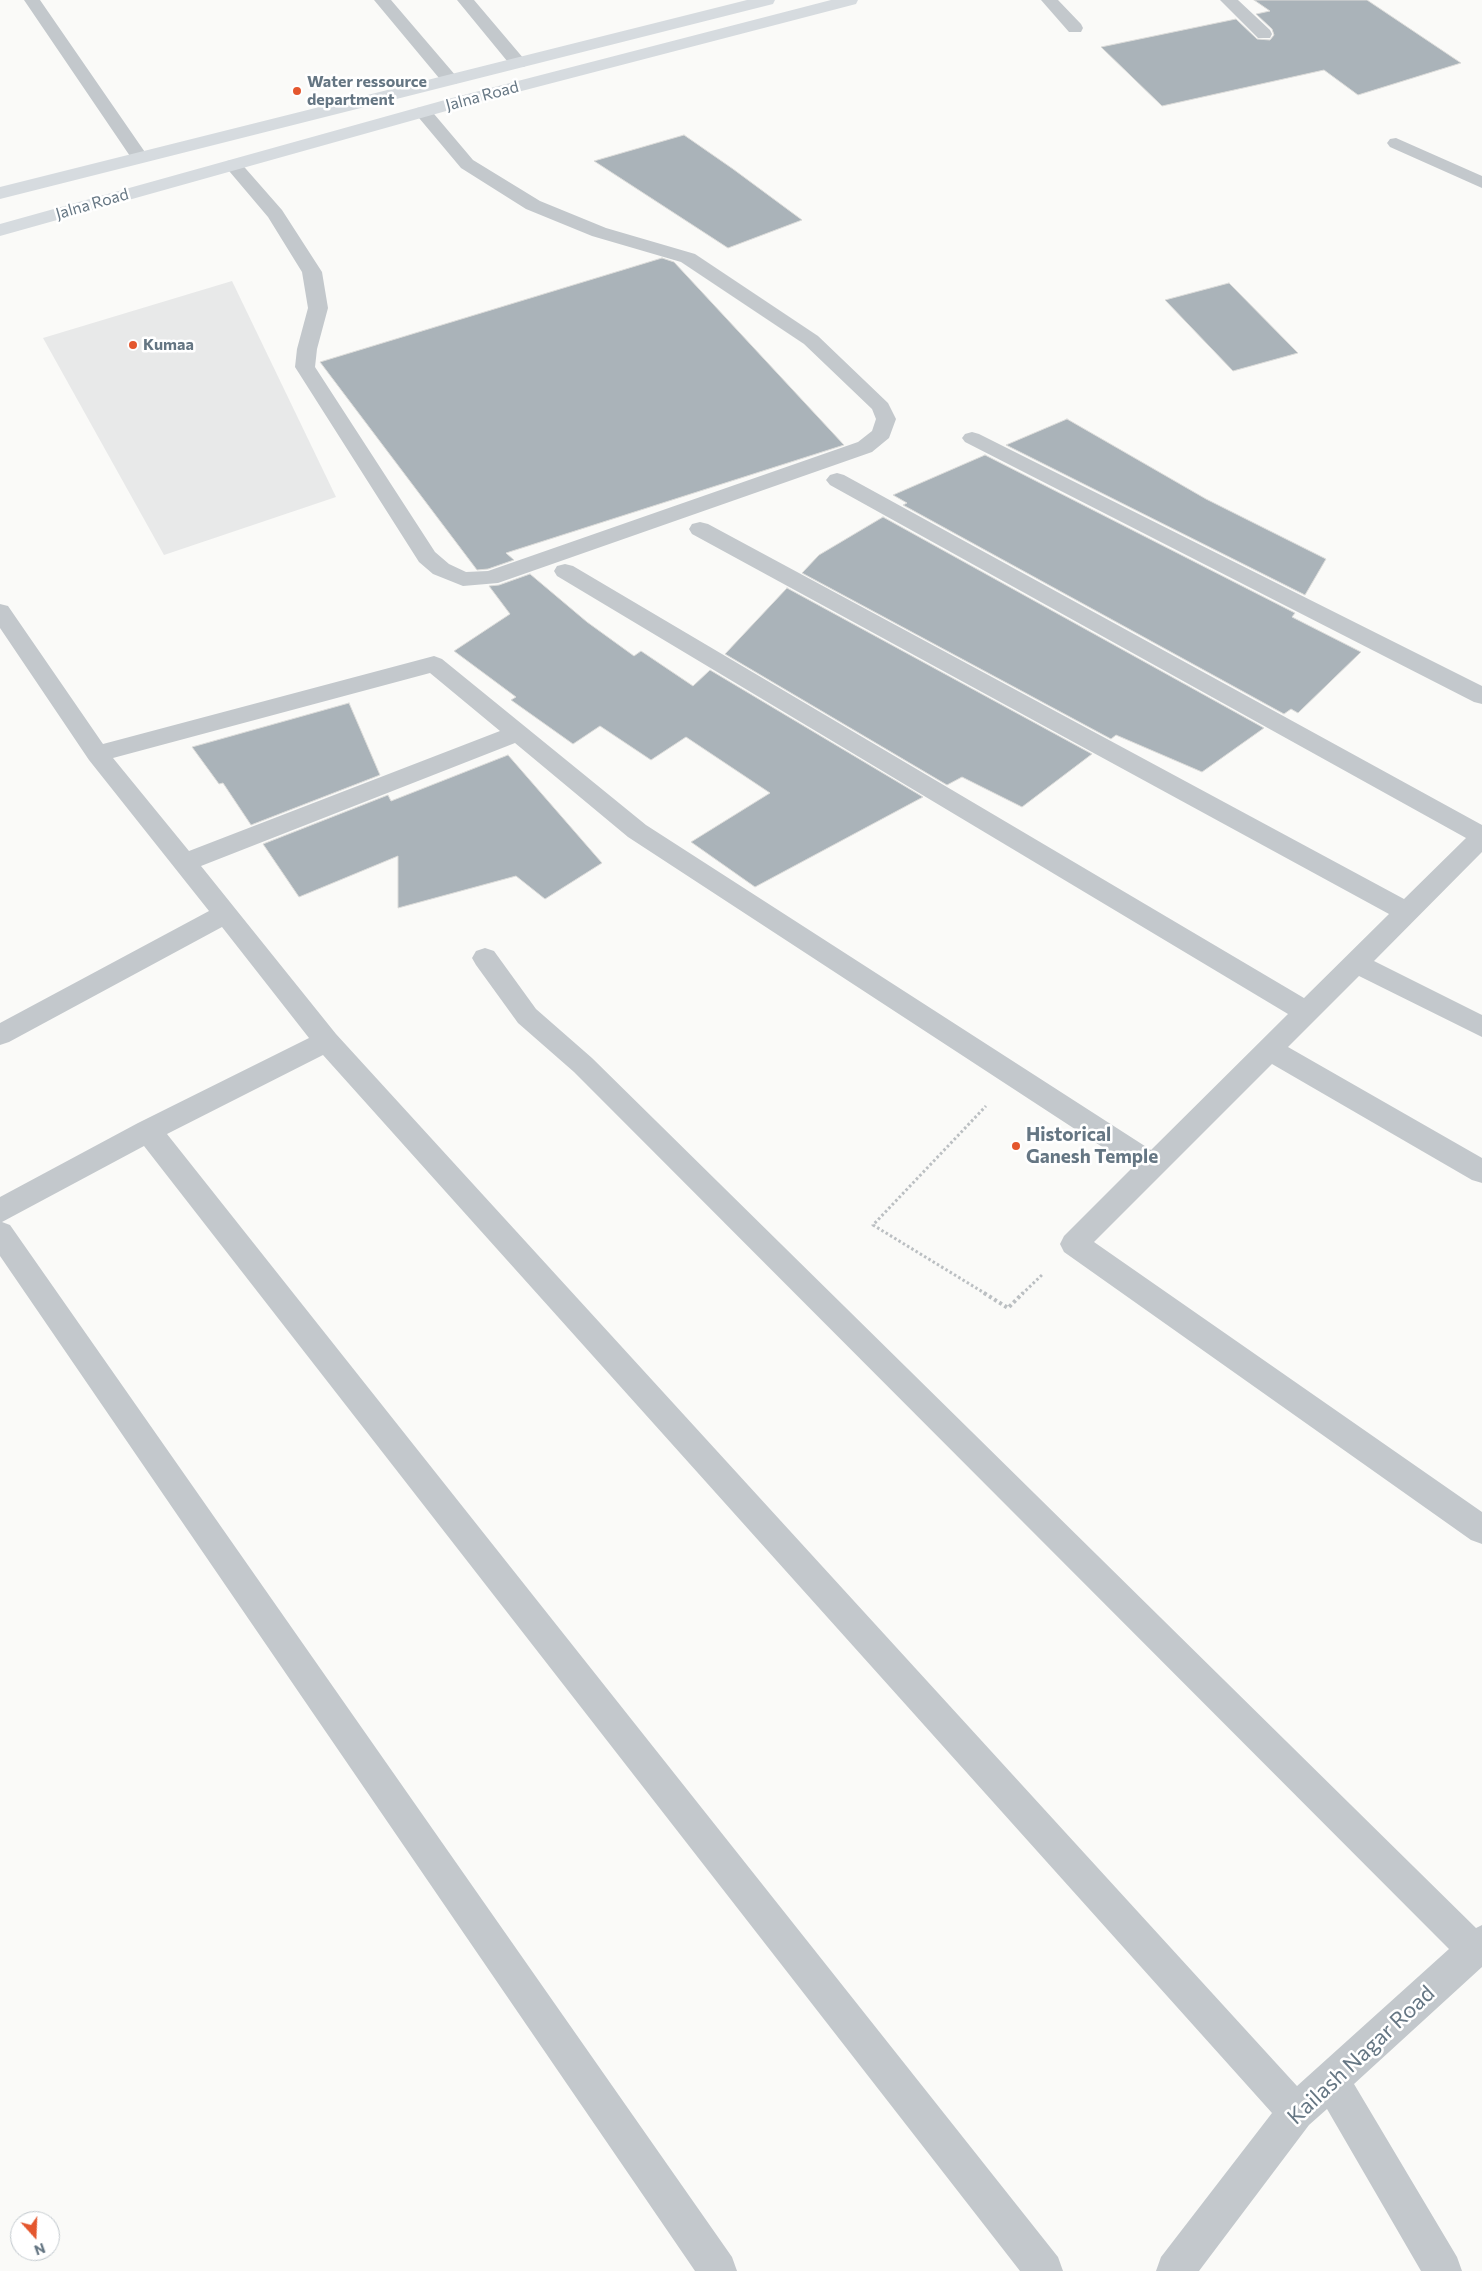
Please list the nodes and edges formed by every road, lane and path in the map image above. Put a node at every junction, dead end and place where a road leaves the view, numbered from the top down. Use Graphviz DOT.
graph roads {
  1 [pos="32,0"];
  2 [pos="382,0"];
  3 [pos="465,0"];
  4 [pos="767,0"];
  5 [pos="850,0"];
  6 [pos="1049,0"];
  7 [pos="1228,0"];
  8 [pos="1075,28"];
  9 [pos="1264,34"];
  10 [pos="518,63"];
  11 [pos="450,80"];
  12 [pos="423,112"];
  13 [pos="1396,143"];
  14 [pos="140,158"];
  15 [pos="233,165"];
  16 [pos="1482,182"];
  17 [pos="0,193"];
  18 [pos="0,230"];
  19 [pos="972,438"];
  20 [pos="837,480"];
  21 [pos="700,529"];
  22 [pos="564,571"];
  23 [pos="0,611"];
  24 [pos="1482,696"];
  25 [pos="517,733"];
  26 [pos="97,754"];
  27 [pos="1482,836"];
  28 [pos="184,864"];
  29 [pos="1407,912"];
  30 [pos="225,914"];
  31 [pos="485,958"];
  32 [pos="1356,963"];
  33 [pos="1306,1012"];
  34 [pos="1482,1027"];
  35 [pos="0,1035"];
  36 [pos="327,1041"];
  37 [pos="1270,1049"];
  38 [pos="1014,1076"];
  39 [pos="148,1131"];
  40 [pos="1152,1165"];
  41 [pos="1482,1172"];
  42 [pos="0,1211"];
  43 [pos="0,1233"];
  44 [pos="1074,1244"];
  45 [pos="1482,1530"];
  46 [pos="1478,1946"];
  47 [pos="1331,2081"];
  48 [pos="1296,2112"];
  49 [pos="718,2271"];
  50 [pos="1044,2271"];
  51 [pos="1175,2271"];
  52 [pos="1443,2271"];
  1 -- 14 [label="street"];
  2 -- 11 [label="street"];
  3 -- 10 [label="street"];
  4 -- 10 [label="highway, Jalna Road"];
  5 -- 12 [label="highway, Jalna Road"];
  6 -- 8 [label="street"];
  7 -- 9 [label="street"];
  10 -- 11 [label="highway, Jalna Road"];
  11 -- 14 [label="highway, Jalna Road"];
  12 -- 15 [label="highway, Jalna Road"];
  12 -- 15 [label="street"];
  13 -- 16 [label="street"];
  14 -- 17 [label="highway, Jalna Road"];
  15 -- 18 [label="highway, Jalna Road"];
  19 -- 24 [label="street"];
  20 -- 27 [label="street"];
  21 -- 29 [label="street"];
  22 -- 33 [label="street"];
  23 -- 26 [label="street"];
  25 -- 26 [label="street"];
  25 -- 28 [label="street"];
  25 -- 38 [label="street"];
  26 -- 28 [label="street"];
  27 -- 29 [label="street"];
  28 -- 30 [label="street"];
  29 -- 32 [label="street"];
  30 -- 35 [label="street"];
  30 -- 36 [label="street"];
  31 -- 46 [label="street"];
  32 -- 33 [label="street"];
  32 -- 34 [label="street"];
  33 -- 37 [label="street"];
  36 -- 39 [label="street"];
  36 -- 48 [label="street"];
  37 -- 40 [label="street"];
  37 -- 41 [label="street"];
  38 -- 40 [label="street"];
  38 -- 44 [label="path"];
  39 -- 42 [label="street"];
  39 -- 50 [label="street"];
  40 -- 44 [label="street"];
  43 -- 49 [label="street"];
  44 -- 45 [label="street"];
  46 -- 47 [label="street, Kailash Nagar Road"];
  47 -- 48 [label="street, Kailash Nagar Road"];
  47 -- 52 [label="street"];
  48 -- 51 [label="street, Kailash Nagar Road"];
}
